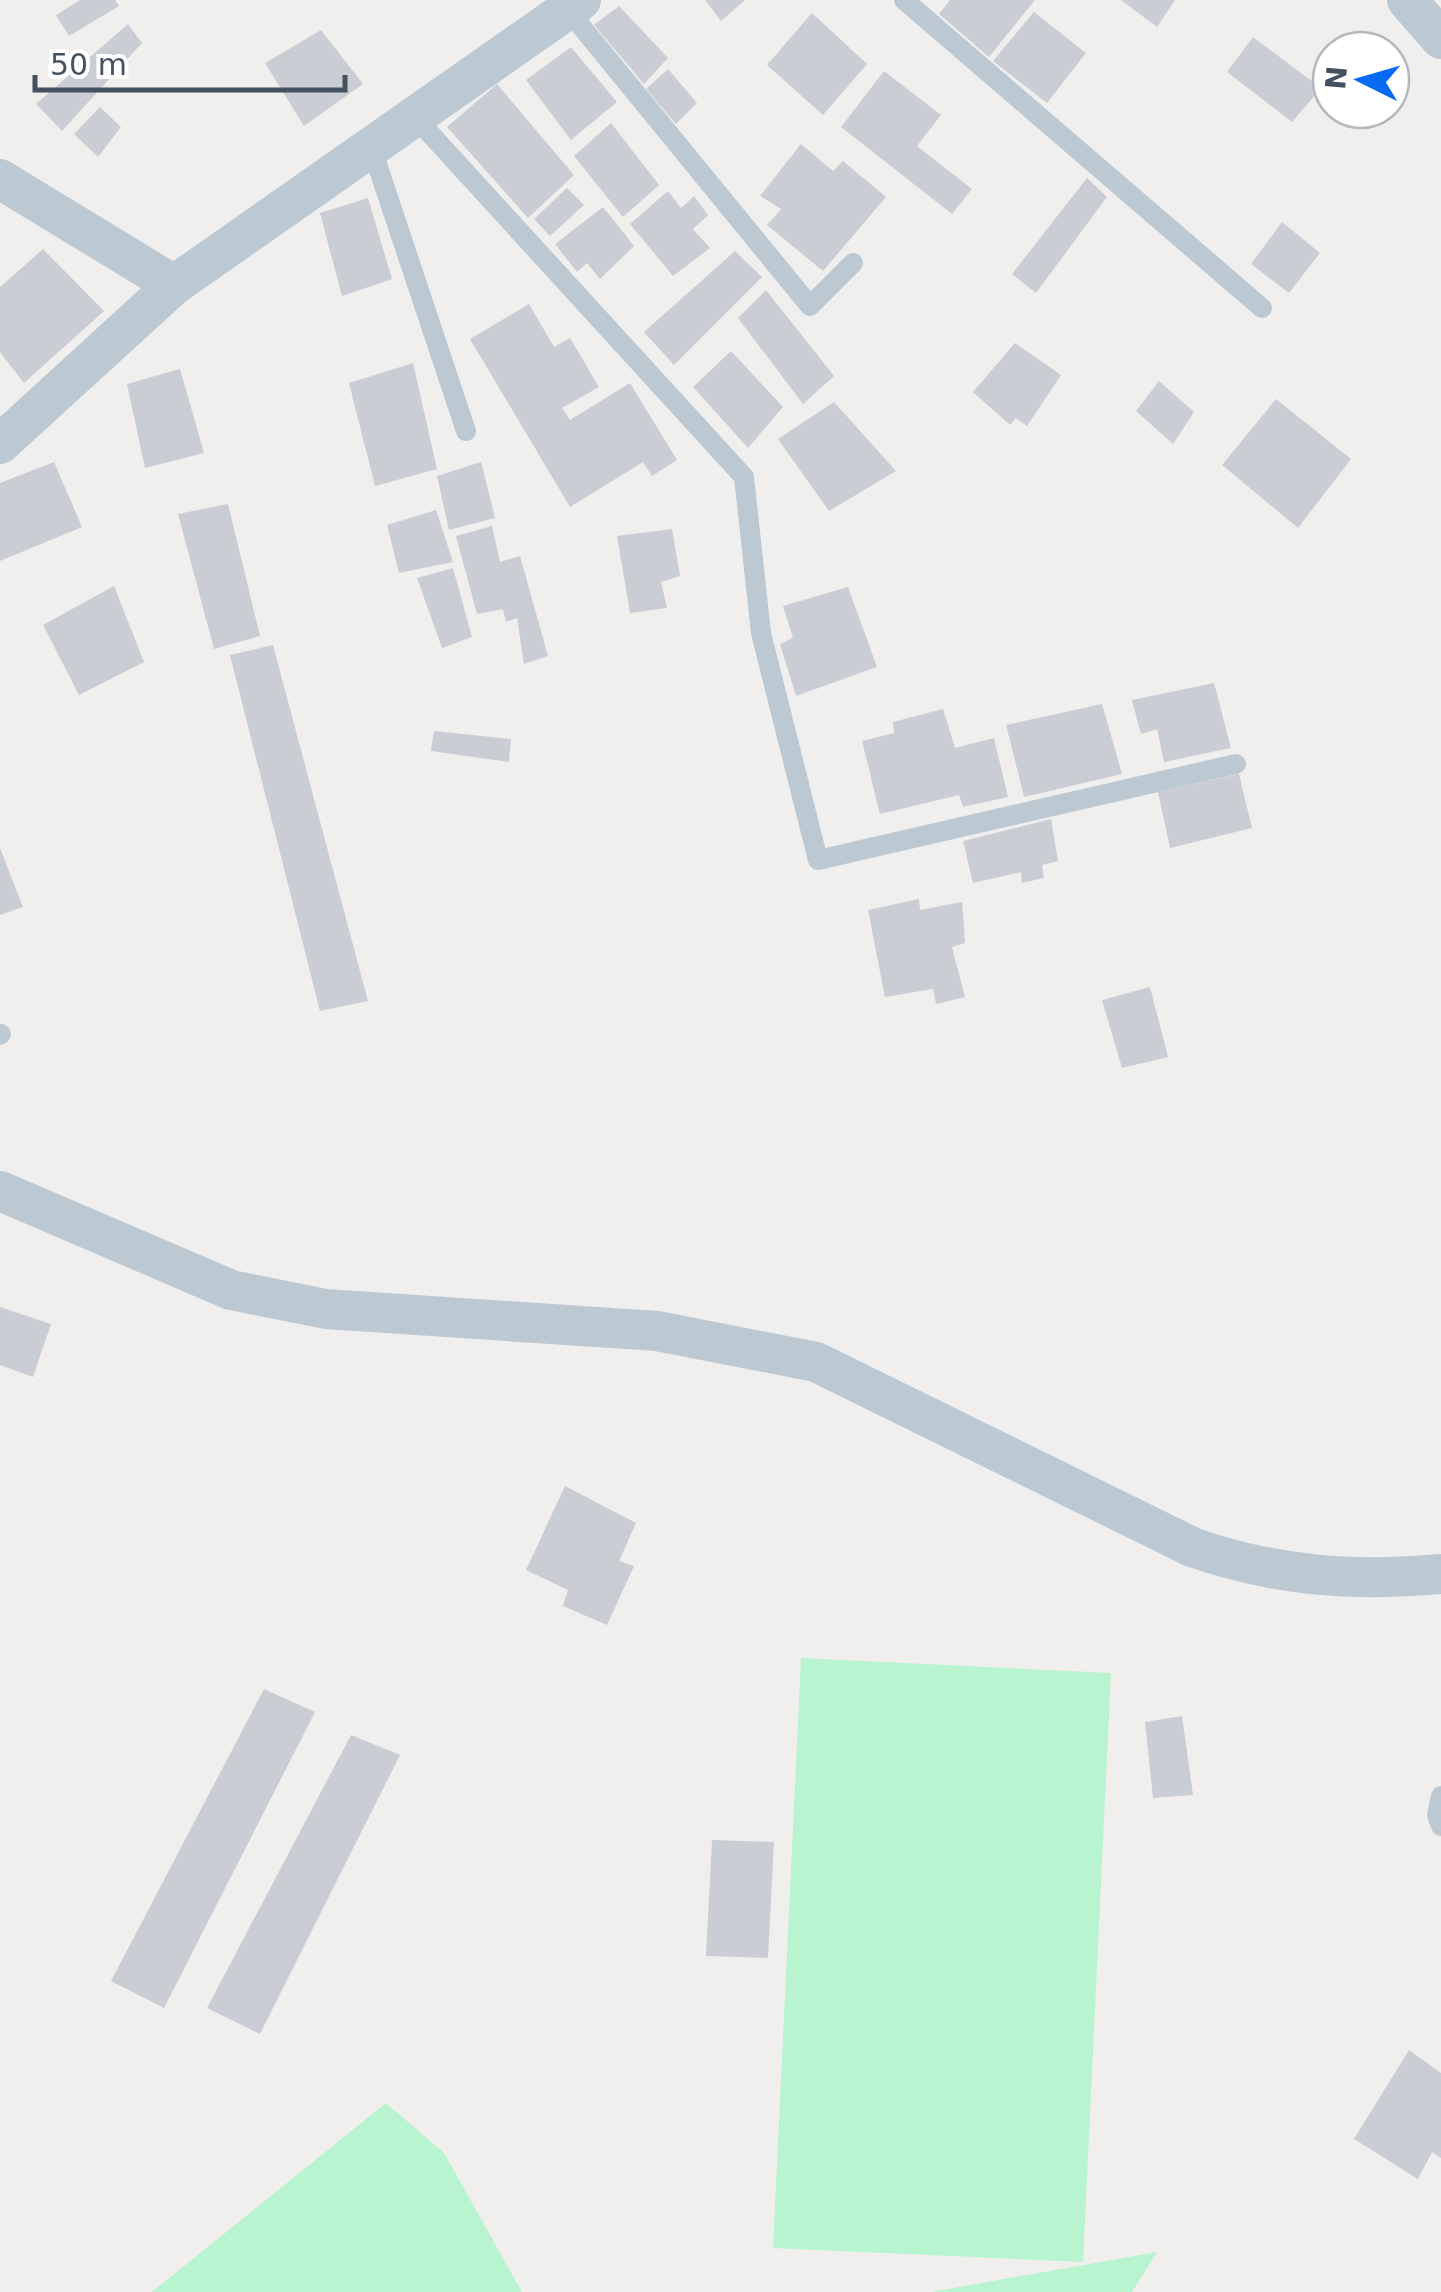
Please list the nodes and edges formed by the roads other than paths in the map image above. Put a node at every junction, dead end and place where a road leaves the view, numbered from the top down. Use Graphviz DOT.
graph roads {
  1 [pos="904,0"];
  2 [pos="1407,0"];
  3 [pos="574,5"];
  4 [pos="1441,39"];
  5 [pos="414,116"];
  6 [pos="372,146"];
  7 [pos="0,180"];
  8 [pos="853,263"];
  9 [pos="174,284"];
  10 [pos="1262,308"];
  11 [pos="466,431"];
  12 [pos="0,444"];
  13 [pos="1236,764"];
  14 [pos="0,1191"];
  15 [pos="1441,1574"];
  16 [pos="1441,1796"];
  17 [pos="1441,1826"];
  1 -- 10 [label="lane"];
  2 -- 4 [label="street"];
  3 -- 5 [label="street"];
  3 -- 8 [label="lane"];
  5 -- 6 [label="street"];
  5 -- 13 [label="lane"];
  6 -- 9 [label="street"];
  6 -- 11 [label="lane"];
  7 -- 9 [label="street"];
  9 -- 12 [label="street"];
  14 -- 15 [label="street"];
  16 -- 17 [label="lane"];
}
